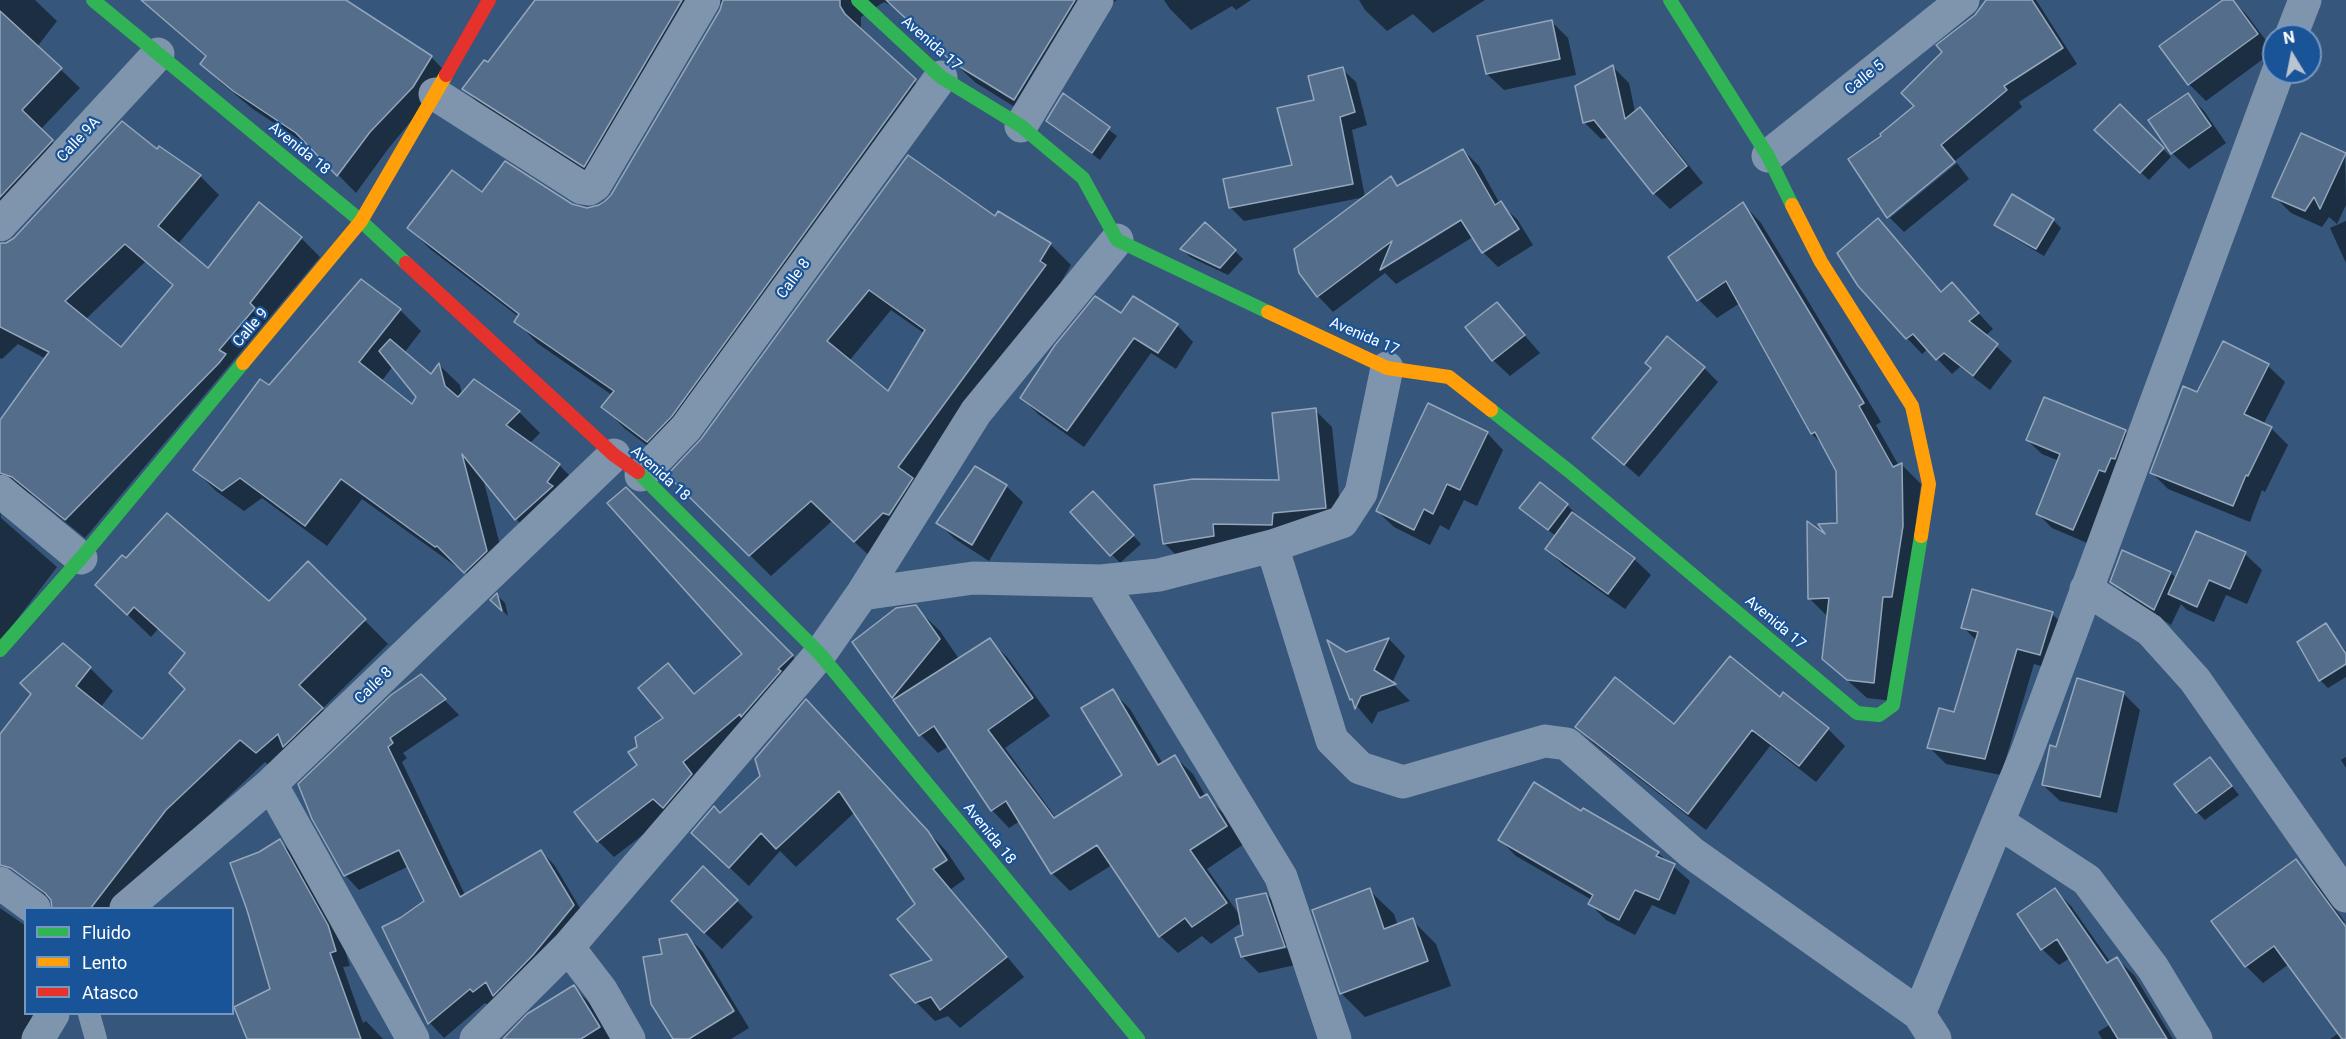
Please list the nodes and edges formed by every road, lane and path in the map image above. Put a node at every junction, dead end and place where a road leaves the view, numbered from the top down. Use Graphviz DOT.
graph roads {
  1 [pos="489,0"];
  2 [pos="704,0"];
  3 [pos="858,0"];
  4 [pos="1097,0"];
  5 [pos="1670,0"];
  6 [pos="1963,0"];
  7 [pos="2304,0"];
  8 [pos="97,1"];
  9 [pos="2295,24"];
  10 [pos="158,54"];
  11 [pos="941,77"];
  12 [pos="2274,84"];
  13 [pos="435,94"];
  14 [pos="1021,126"];
  15 [pos="1768,156"];
  16 [pos="362,221"];
  17 [pos="0,225"];
  18 [pos="1117,240"];
  19 [pos="1387,368"];
  20 [pos="614,455"];
  21 [pos="641,475"];
  22 [pos="0,491"];
  23 [pos="1272,546"];
  24 [pos="81,558"];
  25 [pos="1101,581"];
  26 [pos="2086,589"];
  27 [pos="862,594"];
  28 [pos="0,650"];
  29 [pos="820,654"];
  30 [pos="271,784"];
  31 [pos="1998,822"];
  32 [pos="0,883"];
  33 [pos="2346,896"];
  34 [pos="31,907"];
  35 [pos="128,907"];
  36 [pos="568,947"];
  37 [pos="52,1015"];
  38 [pos="89,1015"];
  39 [pos="1927,1026"];
  40 [pos="38,1039"];
  41 [pos="96,1039"];
  42 [pos="413,1039"];
  43 [pos="476,1039"];
  44 [pos="629,1039"];
  45 [pos="1138,1039"];
  46 [pos="1335,1039"];
  47 [pos="2196,1039"];
  1 -- 13 [label="street, Calle 9"];
  2 -- 13 [label="street"];
  3 -- 11 [label="street, Avenida 17"];
  4 -- 14 [label="street"];
  5 -- 15 [label="street"];
  6 -- 15 [label="street, Calle 5"];
  7 -- 9 [label="street"];
  8 -- 10 [label="street, Avenida 18"];
  10 -- 16 [label="street, Avenida 18"];
  10 -- 17 [label="street, Calle 9A"];
  11 -- 14 [label="street, Avenida 17"];
  11 -- 21 [label="street, Calle 8"];
  12 -- 26 [label="street"];
  13 -- 16 [label="street, Calle 9"];
  14 -- 18 [label="street, Avenida 17"];
  15 -- 19 [label="street, Avenida 17"];
  16 -- 20 [label="street, Avenida 18"];
  16 -- 24 [label="street, Calle 9"];
  18 -- 19 [label="street, Avenida 17"];
  18 -- 27 [label="street"];
  19 -- 23 [label="street"];
  20 -- 21 [label="street, Avenida 18"];
  20 -- 30 [label="street, Calle 8"];
  21 -- 29 [label="street, Avenida 18"];
  22 -- 24 [label="street"];
  23 -- 25 [label="street"];
  23 -- 39 [label="street"];
  24 -- 28 [label="street, Calle 9"];
  25 -- 27 [label="street"];
  25 -- 46 [label="street"];
  26 -- 31 [label="street"];
  26 -- 33 [label="street"];
  27 -- 29 [label="street"];
  29 -- 36 [label="street"];
  29 -- 45 [label="street, Avenida 18"];
  30 -- 35 [label="street, Calle 8"];
  30 -- 42 [label="street"];
  31 -- 39 [label="street"];
  31 -- 47 [label="street"];
  32 -- 34 [label="street"];
  36 -- 43 [label="street"];
  36 -- 44 [label="street"];
  37 -- 40 [label="street"];
  38 -- 41 [label="lane"];
}
